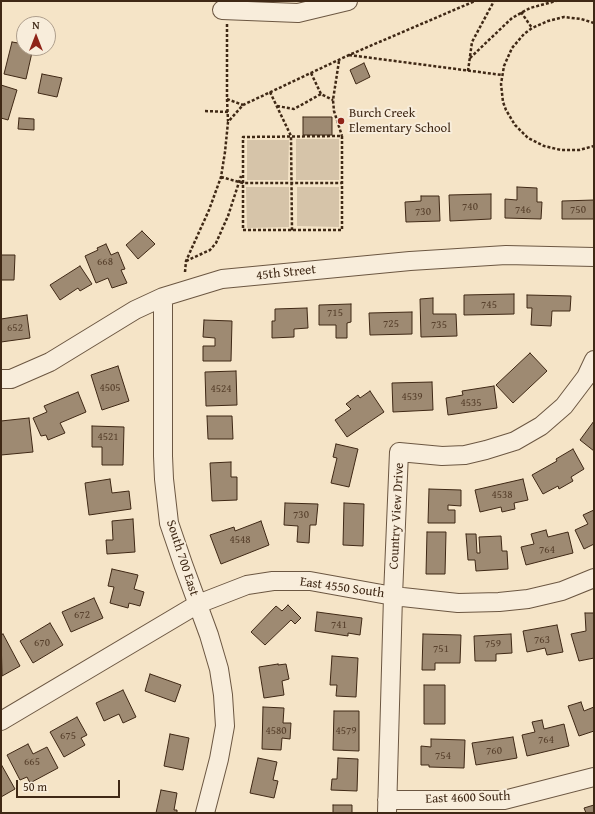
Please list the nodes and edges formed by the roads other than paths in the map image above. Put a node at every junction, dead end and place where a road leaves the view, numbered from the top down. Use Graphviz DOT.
graph roads {
  1 [pos="348,1"];
  2 [pos="224,16"];
  3 [pos="594,257"];
  4 [pos="163,297"];
  5 [pos="594,360"];
  6 [pos="1,379"];
  7 [pos="594,578"];
  8 [pos="393,596"];
  9 [pos="198,604"];
  10 [pos="1,721"];
  11 [pos="594,778"];
  12 [pos="387,807"];
  13 [pos="205,813"];
  1 -- 2 [label="street"];
  3 -- 4 [label="street, 45th Street"];
  4 -- 6 [label="street, 45th Street"];
  4 -- 9 [label="street, South 700 East"];
  5 -- 8 [label="street, Country View Drive"];
  7 -- 8 [label="street, East 4550 South"];
  8 -- 9 [label="street, East 4550 South"];
  8 -- 12 [label="street, Country View Drive"];
  9 -- 10 [label="street, East 4550 South"];
  9 -- 13 [label="street, South 700 East"];
  11 -- 12 [label="street, East 4600 South"];
}
